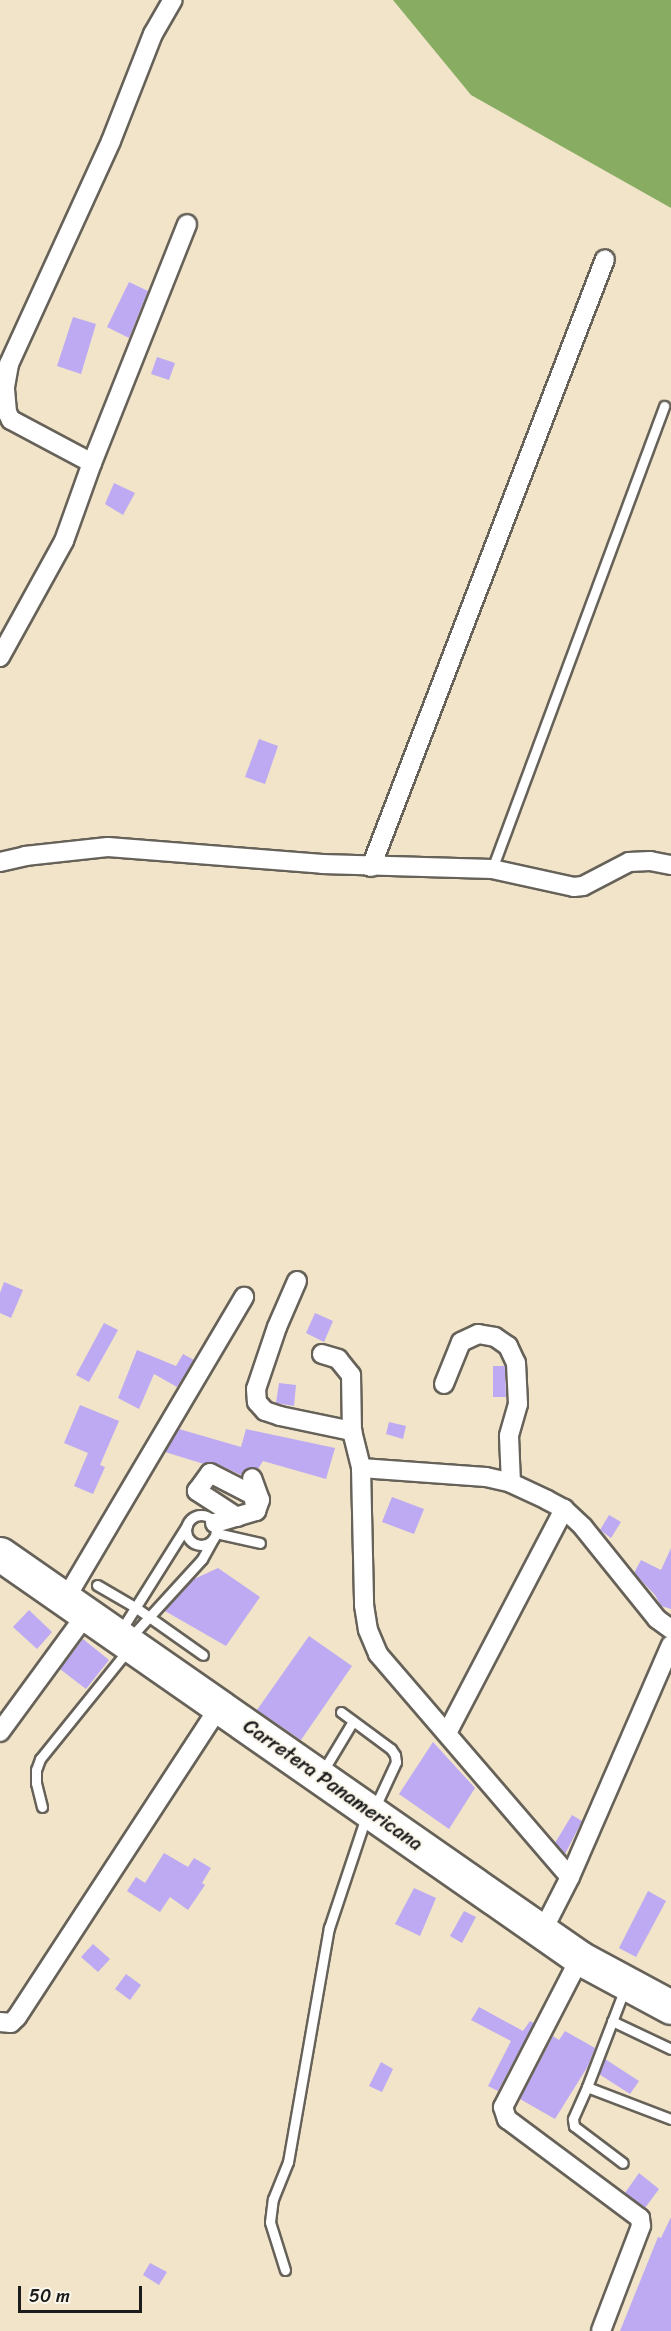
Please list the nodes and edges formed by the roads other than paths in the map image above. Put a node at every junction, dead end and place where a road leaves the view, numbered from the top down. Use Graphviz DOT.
graph roads {
  1 [pos="172,0"];
  2 [pos="187,224"];
  3 [pos="604,258"];
  4 [pos="664,406"];
  5 [pos="92,463"];
  6 [pos="0,657"];
  7 [pos="0,862"];
  8 [pos="671,865"];
  9 [pos="370,867"];
  10 [pos="492,869"];
  11 [pos="297,1281"];
  12 [pos="244,1297"];
  13 [pos="322,1354"];
  14 [pos="444,1384"];
  15 [pos="352,1431"];
  16 [pos="361,1468"];
  17 [pos="252,1478"];
  18 [pos="511,1484"];
  19 [pos="564,1509"];
  20 [pos="256,1511"];
  21 [pos="237,1517"];
  22 [pos="187,1525"];
  23 [pos="215,1531"];
  24 [pos="260,1543"];
  25 [pos="0,1554"];
  26 [pos="83,1599"];
  27 [pos="133,1629"];
  28 [pos="671,1629"];
  29 [pos="671,1645"];
  30 [pos="203,1654"];
  31 [pos="219,1707"];
  32 [pos="341,1712"];
  33 [pos="353,1721"];
  34 [pos="0,1732"];
  35 [pos="447,1733"];
  36 [pos="320,1775"];
  37 [pos="42,1807"];
  38 [pos="371,1810"];
  39 [pos="570,1877"];
  40 [pos="542,1932"];
  41 [pos="580,1958"];
  42 [pos="627,1983"];
  43 [pos="671,2007"];
  44 [pos="612,2021"];
  45 [pos="0,2022"];
  46 [pos="671,2049"];
  47 [pos="588,2087"];
  48 [pos="671,2119"];
  49 [pos="622,2163"];
  50 [pos="285,2270"];
  51 [pos="601,2331"];
  1 -- 5 [label="street"];
  2 -- 5 [label="street"];
  3 -- 9 [label="street"];
  4 -- 10 [label="lane"];
  5 -- 6 [label="street"];
  7 -- 9 [label="street"];
  8 -- 10 [label="street"];
  9 -- 10 [label="street"];
  11 -- 15 [label="street"];
  12 -- 26 [label="street"];
  13 -- 15 [label="street"];
  14 -- 18 [label="street"];
  15 -- 16 [label="street"];
  16 -- 18 [label="street"];
  16 -- 35 [label="street"];
  17 -- 20 [label="street"];
  18 -- 19 [label="street"];
  19 -- 28 [label="street"];
  19 -- 35 [label="street"];
  20 -- 21 [label="street"];
  20 -- 21 [label="street"];
  21 -- 23 [label="street"];
  22 -- 23 [label="lane"];
  22 -- 23 [label="lane"];
  22 -- 27 [label="lane"];
  23 -- 24 [label="lane"];
  23 -- 27 [label="lane"];
  25 -- 26 [label="highway, Carretera Panamericana"];
  26 -- 27 [label="highway, Carretera Panamericana"];
  26 -- 34 [label="street"];
  27 -- 30 [label="lane"];
  27 -- 31 [label="highway, Carretera Panamericana"];
  27 -- 37 [label="lane"];
  29 -- 39 [label="street"];
  31 -- 36 [label="highway, Carretera Panamericana"];
  31 -- 45 [label="street"];
  32 -- 33 [label="lane"];
  33 -- 36 [label="lane"];
  33 -- 38 [label="lane"];
  35 -- 39 [label="street"];
  36 -- 38 [label="highway, Carretera Panamericana"];
  38 -- 40 [label="highway, Carretera Panamericana"];
  38 -- 50 [label="lane"];
  39 -- 40 [label="street"];
  40 -- 41 [label="highway, Carretera Panamericana"];
  41 -- 42 [label="highway, Carretera Panamericana"];
  41 -- 51 [label="street"];
  42 -- 43 [label="highway, Carretera Panamericana"];
  42 -- 44 [label="lane"];
  44 -- 46 [label="lane"];
  44 -- 47 [label="lane"];
  47 -- 48 [label="lane"];
  47 -- 49 [label="lane"];
}
